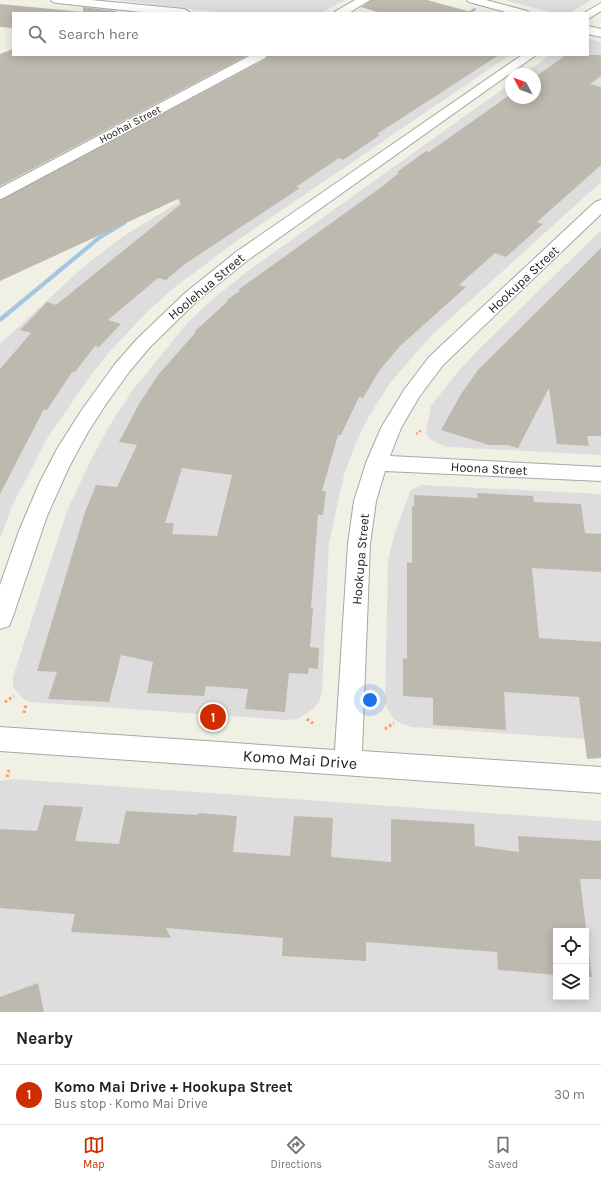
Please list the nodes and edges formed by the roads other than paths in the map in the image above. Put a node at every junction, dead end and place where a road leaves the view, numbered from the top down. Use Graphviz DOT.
graph roads {
  1 [pos="57,0"];
  2 [pos="364,0"];
  3 [pos="481,2"];
  4 [pos="601,6"];
  5 [pos="174,12"];
  6 [pos="342,12"];
  7 [pos="519,12"];
  8 [pos="589,14"];
  9 [pos="589,30"];
  10 [pos="601,33"];
  11 [pos="259,56"];
  12 [pos="529,56"];
  13 [pos="0,194"];
  14 [pos="601,205"];
  15 [pos="377,463"];
  16 [pos="601,474"];
  17 [pos="0,619"];
  18 [pos="0,739"];
  19 [pos="348,763"];
  20 [pos="601,780"];
  1 -- 5 [label="street"];
  2 -- 6 [label="street"];
  3 -- 7 [label="street"];
  4 -- 8 [label="street"];
  9 -- 10 [label="street"];
  11 -- 13 [label="street, Hoohai Street"];
  12 -- 17 [label="street, Hoolehua Street"];
  14 -- 15 [label="street, Hookupa Street"];
  15 -- 16 [label="street, Hoona Street"];
  15 -- 19 [label="street, Hookupa Street"];
  18 -- 19 [label="street, Komo Mai Drive"];
  19 -- 20 [label="street, Komo Mai Drive"];
}
